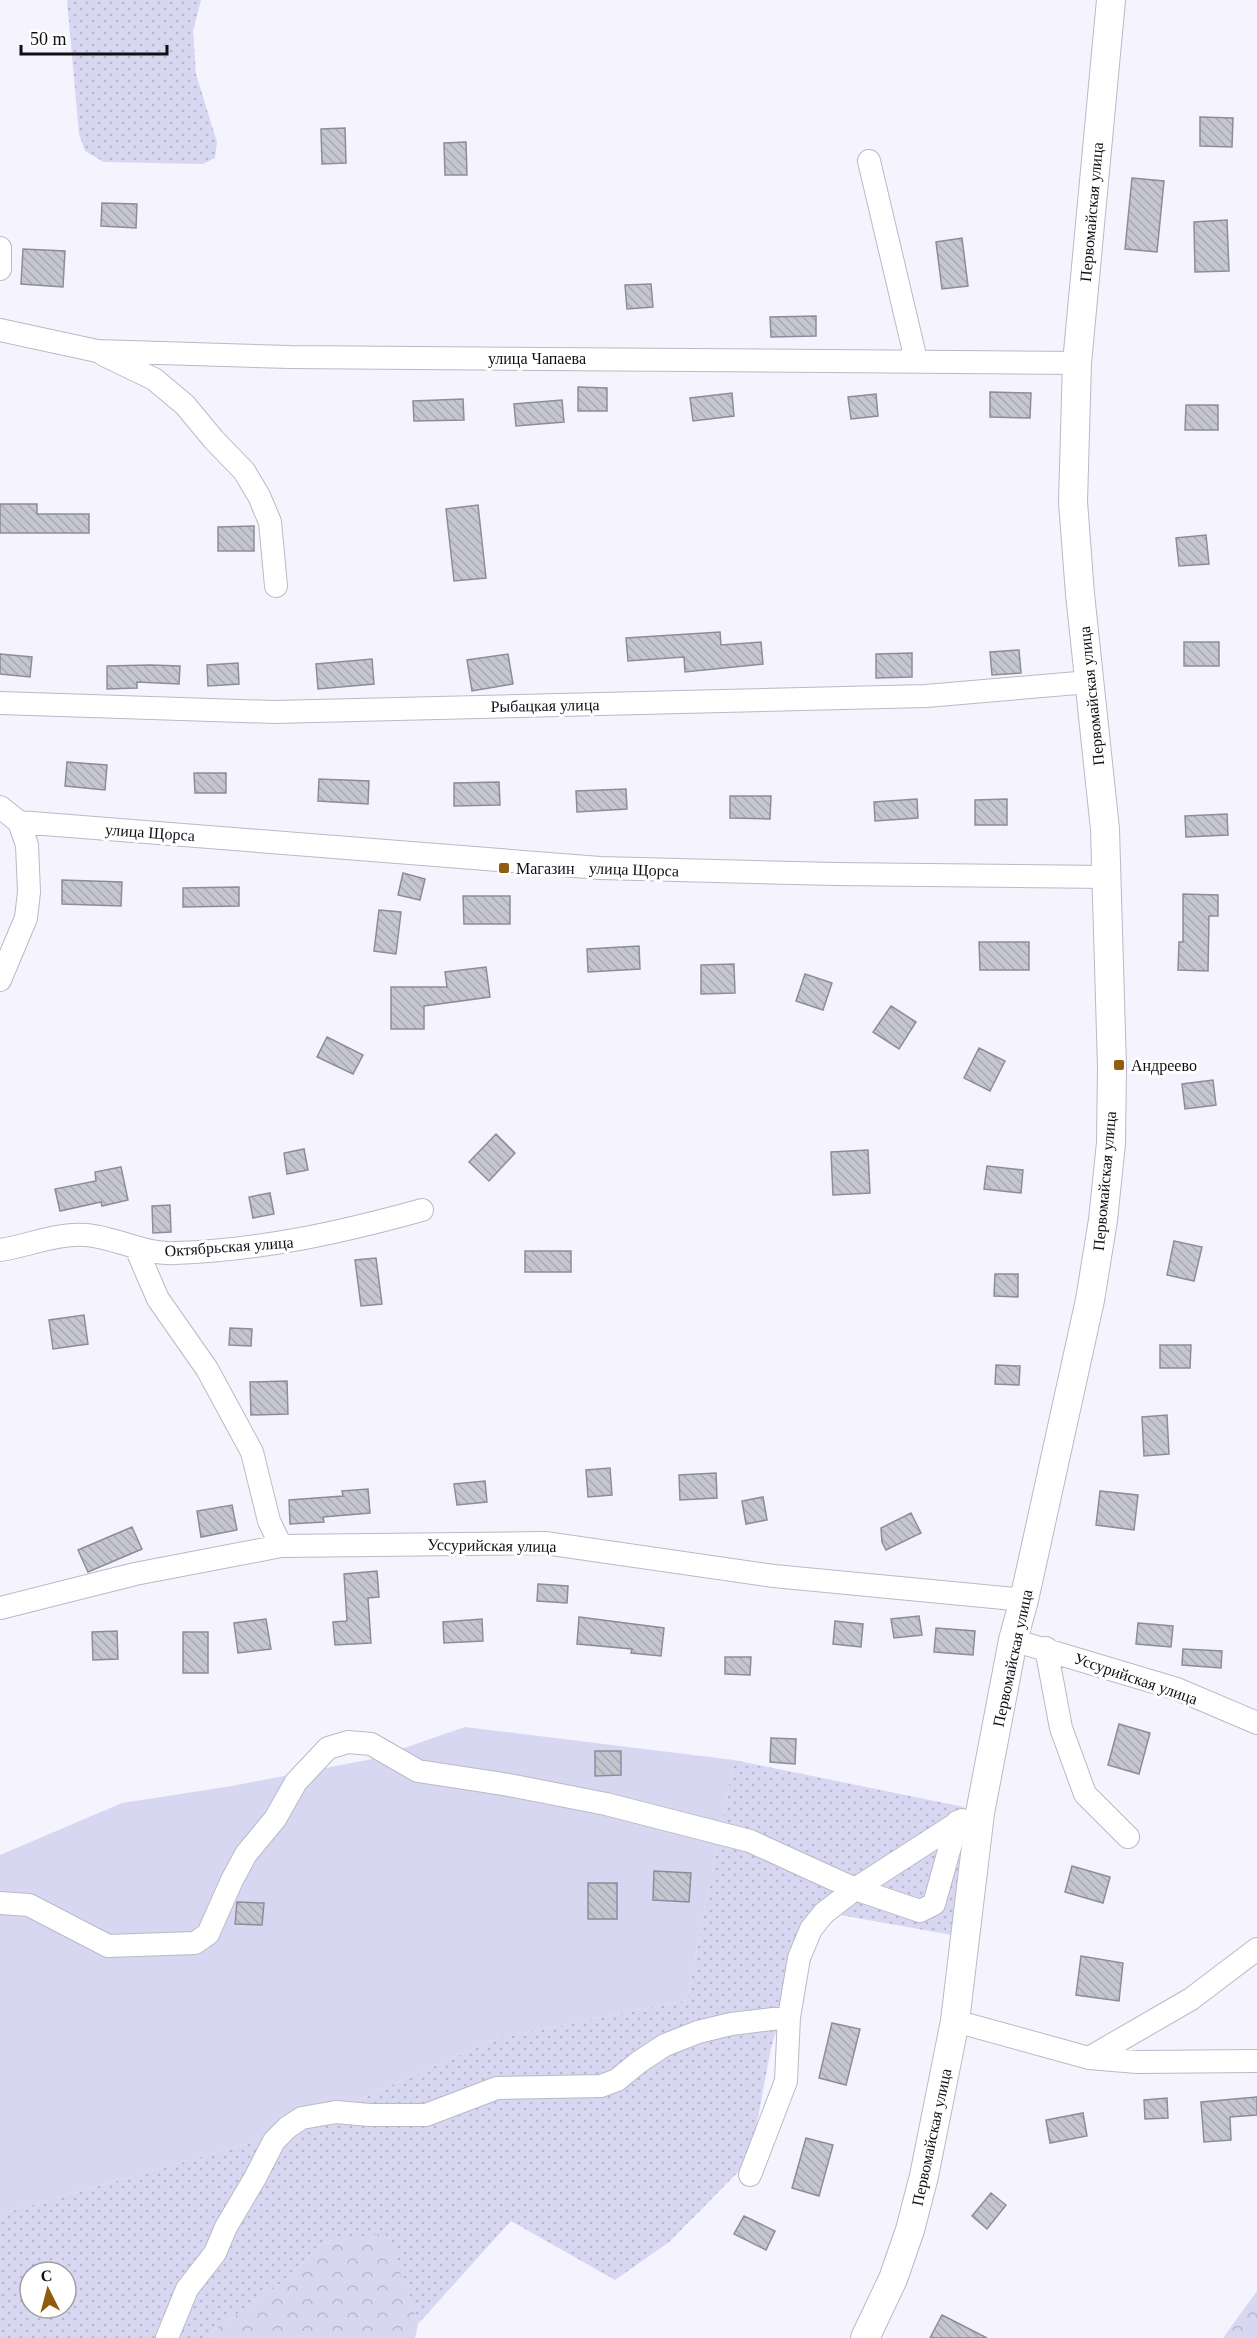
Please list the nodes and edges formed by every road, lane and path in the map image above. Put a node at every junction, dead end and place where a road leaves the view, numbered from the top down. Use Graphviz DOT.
graph roads {
  1 [pos="1111,0"];
  2 [pos="869,161"];
  3 [pos="0,248"];
  4 [pos="0,269"];
  5 [pos="0,330"];
  6 [pos="97,351"];
  7 [pos="916,360"];
  8 [pos="1077,363"];
  9 [pos="276,586"];
  10 [pos="1089,682"];
  11 [pos="0,703"];
  12 [pos="0,807"];
  13 [pos="19,822"];
  14 [pos="1108,877"];
  15 [pos="0,980"];
  16 [pos="422,1210"];
  17 [pos="136,1248"];
  18 [pos="0,1250"];
  19 [pos="281,1546"];
  20 [pos="1024,1600"];
  21 [pos="0,1608"];
  22 [pos="1013,1640"];
  23 [pos="1046,1648"];
  24 [pos="1257,1723"];
  25 [pos="969,1817"];
  26 [pos="1128,1837"];
  27 [pos="855,1889"];
  28 [pos="0,1903"];
  29 [pos="1257,1949"];
  30 [pos="789,2017"];
  31 [pos="955,2021"];
  32 [pos="1089,2058"];
  33 [pos="1257,2061"];
  34 [pos="750,2175"];
  35 [pos="167,2338"];
  36 [pos="865,2338"];
  1 -- 8 [label="main road, Первомайская улица"];
  2 -- 7 [label="street"];
  3 -- 4 [label="street"];
  5 -- 6 [label="street, улица Чапаева"];
  6 -- 7 [label="street, улица Чапаева"];
  6 -- 9 [label="street"];
  7 -- 8 [label="street, улица Чапаева"];
  8 -- 10 [label="main road, Первомайская улица"];
  10 -- 11 [label="street, Рыбацкая улица"];
  10 -- 14 [label="main road, Первомайская улица"];
  12 -- 13 [label="street"];
  13 -- 14 [label="street, улица Щорса"];
  13 -- 15 [label="street"];
  14 -- 20 [label="main road, Первомайская улица"];
  16 -- 17 [label="street, Октябрьская улица"];
  17 -- 18 [label="street, Октябрьская улица"];
  17 -- 19 [label="street"];
  19 -- 20 [label="street, Уссурийская улица"];
  19 -- 21 [label="street, Уссурийская улица"];
  20 -- 22 [label="main road, Первомайская улица"];
  22 -- 23 [label="street, Уссурийская улица"];
  22 -- 25 [label="main road, Первомайская улица"];
  23 -- 24 [label="street, Уссурийская улица"];
  23 -- 26 [label="street"];
  25 -- 27 [label="street"];
  25 -- 27 [label="street"];
  25 -- 31 [label="main road, Первомайская улица"];
  27 -- 28 [label="street"];
  27 -- 30 [label="street"];
  29 -- 32 [label="street"];
  30 -- 34 [label="street"];
  30 -- 35 [label="street"];
  31 -- 32 [label="street"];
  31 -- 36 [label="main road, Первомайская улица"];
  32 -- 33 [label="street"];
}
